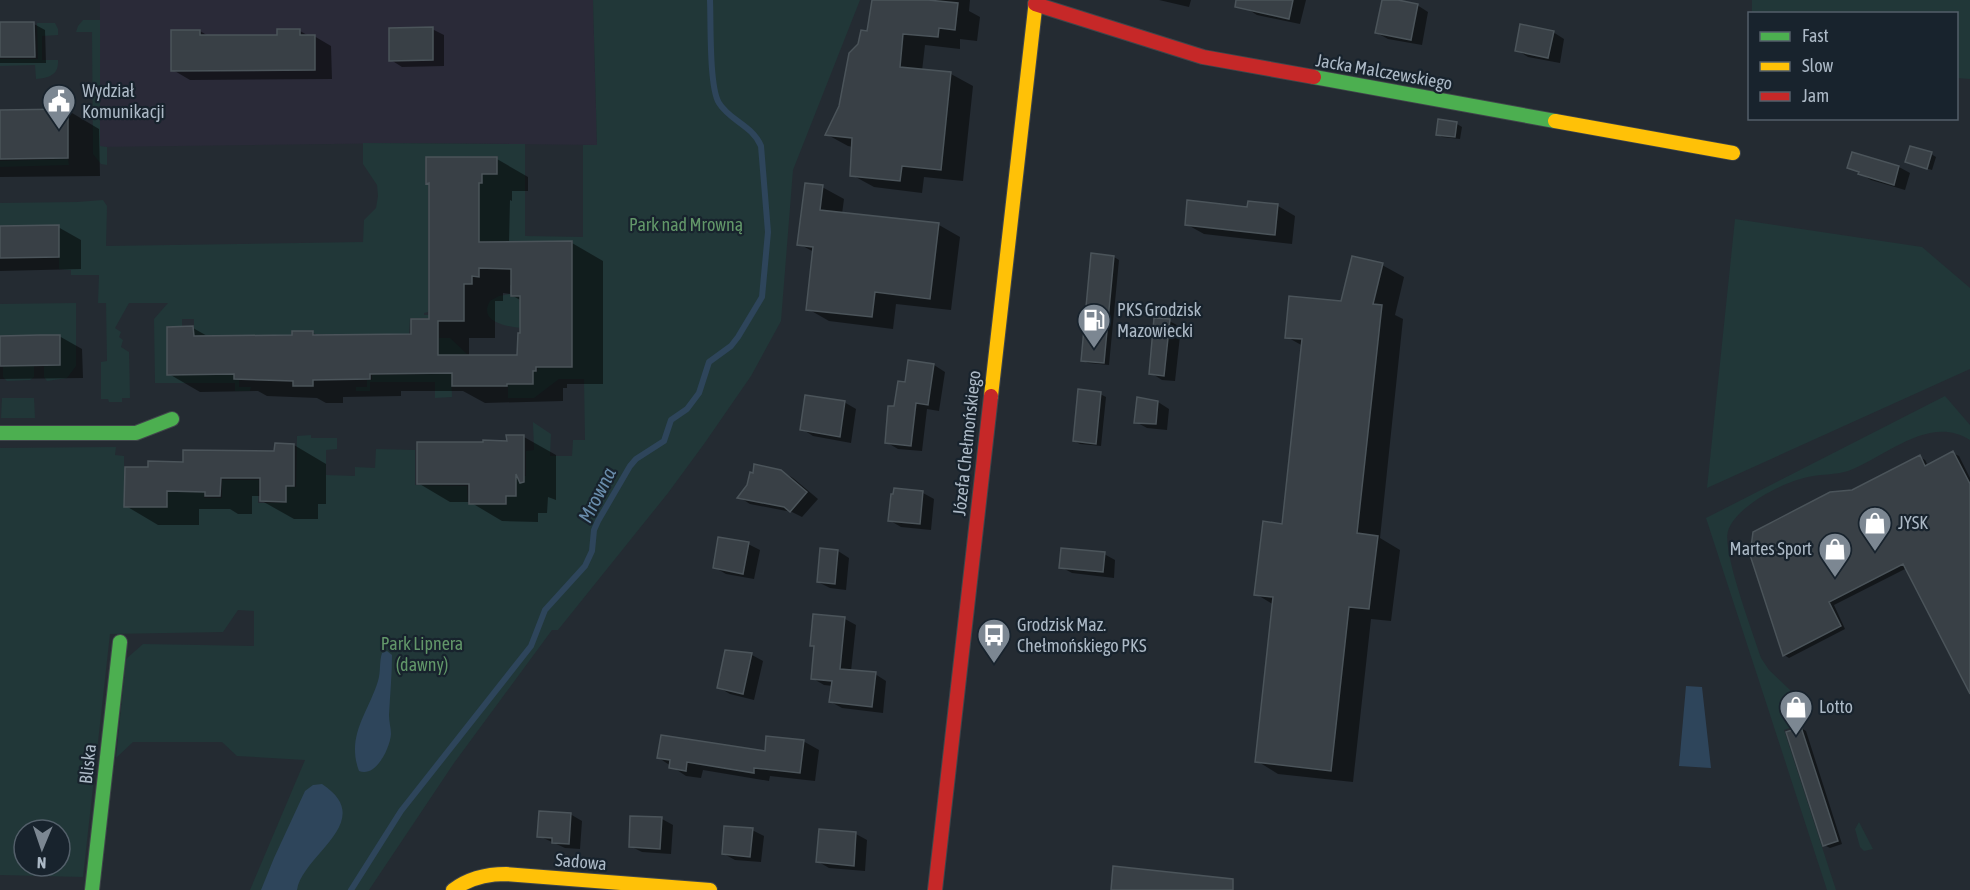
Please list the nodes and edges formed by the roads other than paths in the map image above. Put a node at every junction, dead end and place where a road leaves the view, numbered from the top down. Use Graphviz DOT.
graph roads {
  1 [pos="1035,2"];
  2 [pos="1733,153"];
  3 [pos="172,418"];
  4 [pos="0,433"];
  5 [pos="120,642"];
  6 [pos="92,890"];
  7 [pos="453,890"];
  8 [pos="710,890"];
  9 [pos="935,890"];
  1 -- 2 [label="street, Jacka Malczewskiego"];
  1 -- 9 [label="street, Józefa Chełmońskiego"];
  3 -- 4 [label="street"];
  5 -- 6 [label="street, Bliska"];
  7 -- 8 [label="street, Sadowa"];
}
